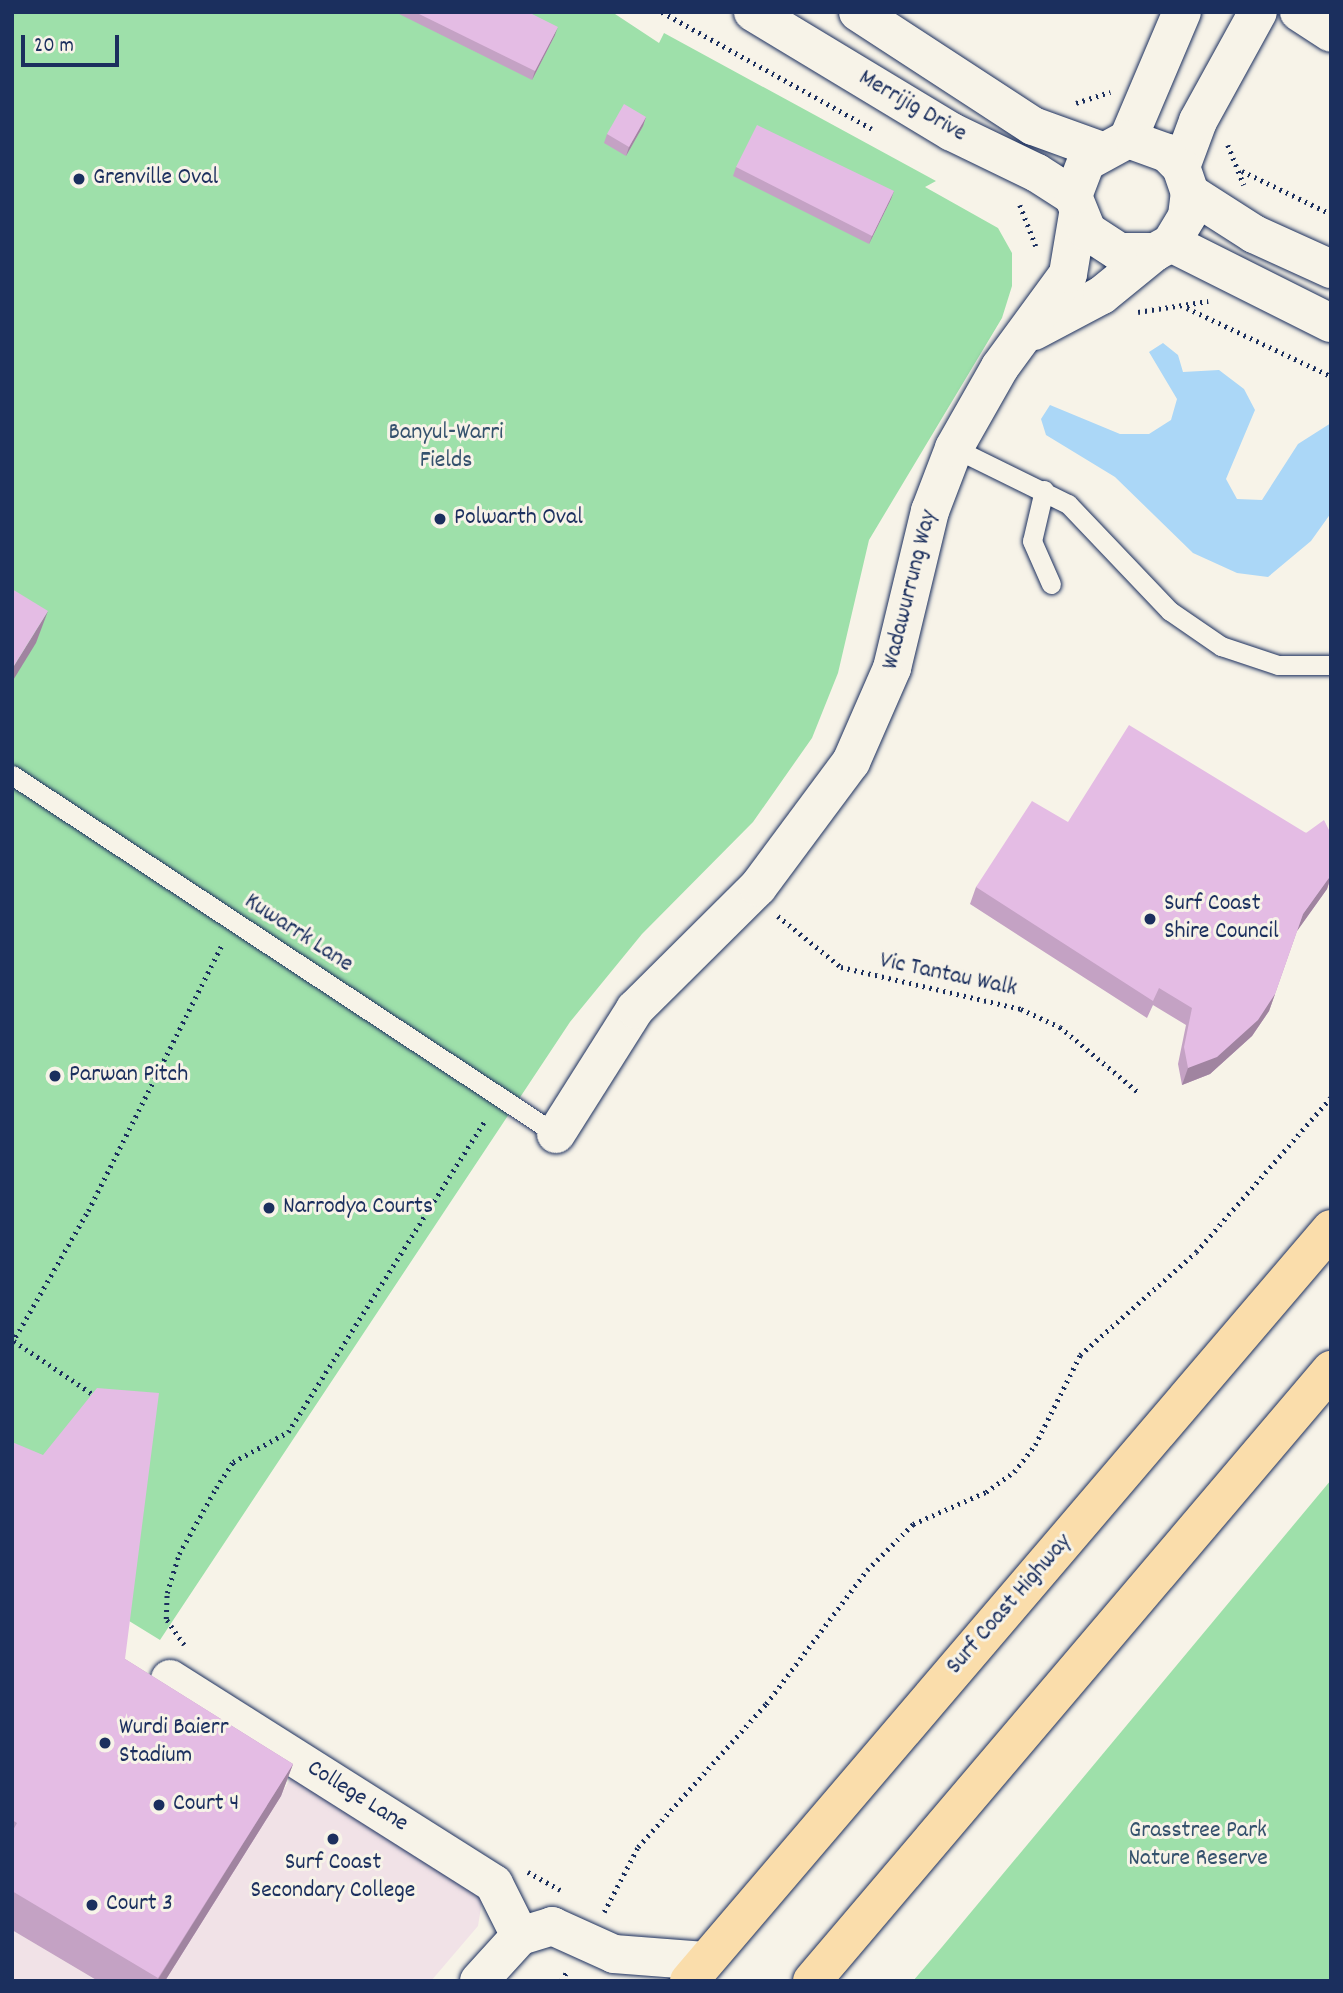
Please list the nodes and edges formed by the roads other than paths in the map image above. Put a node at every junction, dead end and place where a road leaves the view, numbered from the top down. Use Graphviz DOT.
graph roads {
  1 [pos="753,12"];
  2 [pos="858,12"];
  3 [pos="1182,12"];
  4 [pos="1258,12"];
  5 [pos="1299,12"];
  6 [pos="1331,33"];
  7 [pos="1114,145"];
  8 [pos="1186,180"];
  9 [pos="1076,205"];
  10 [pos="1163,247"];
  11 [pos="1331,269"];
  12 [pos="1331,323"];
  13 [pos="1026,336"];
  14 [pos="954,448"];
  15 [pos="1044,490"];
  16 [pos="1051,583"];
  17 [pos="1331,666"];
  18 [pos="12,775"];
  19 [pos="556,1134"];
  20 [pos="1331,1229"];
  21 [pos="1331,1370"];
  22 [pos="180,1665"];
  23 [pos="520,1936"];
  24 [pos="599,1939"];
  25 [pos="697,1971"];
  26 [pos="480,1981"];
  27 [pos="812,1981"];
  1 -- 9 [label="street, Merrijig Drive"];
  2 -- 7 [label="street, Merrijig Drive"];
  3 -- 7 [label="street"];
  4 -- 8 [label="street"];
  5 -- 6 [label="street"];
  7 -- 8 [label="street, Merrijig Drive"];
  7 -- 9 [label="street"];
  8 -- 10 [label="street"];
  8 -- 11 [label="street, Merrijig Drive"];
  9 -- 10 [label="street, Merrijig Drive"];
  9 -- 13 [label="street, Wadawurrung Way"];
  10 -- 12 [label="street, Merrijig Drive"];
  10 -- 13 [label="street, Wadawurrung Way"];
  13 -- 14 [label="street, Wadawurrung Way"];
  14 -- 15 [label="lane"];
  14 -- 19 [label="street, Wadawurrung Way"];
  15 -- 16 [label="lane"];
  15 -- 17 [label="lane"];
  18 -- 19 [label="lane, Kuwarrk Lane"];
  20 -- 25 [label="main road, Surf Coast Highway"];
  21 -- 27 [label="main road"];
  22 -- 23 [label="street, College Lane"];
  23 -- 24 [label="street"];
  23 -- 26 [label="street"];
  24 -- 25 [label="street"];
}
